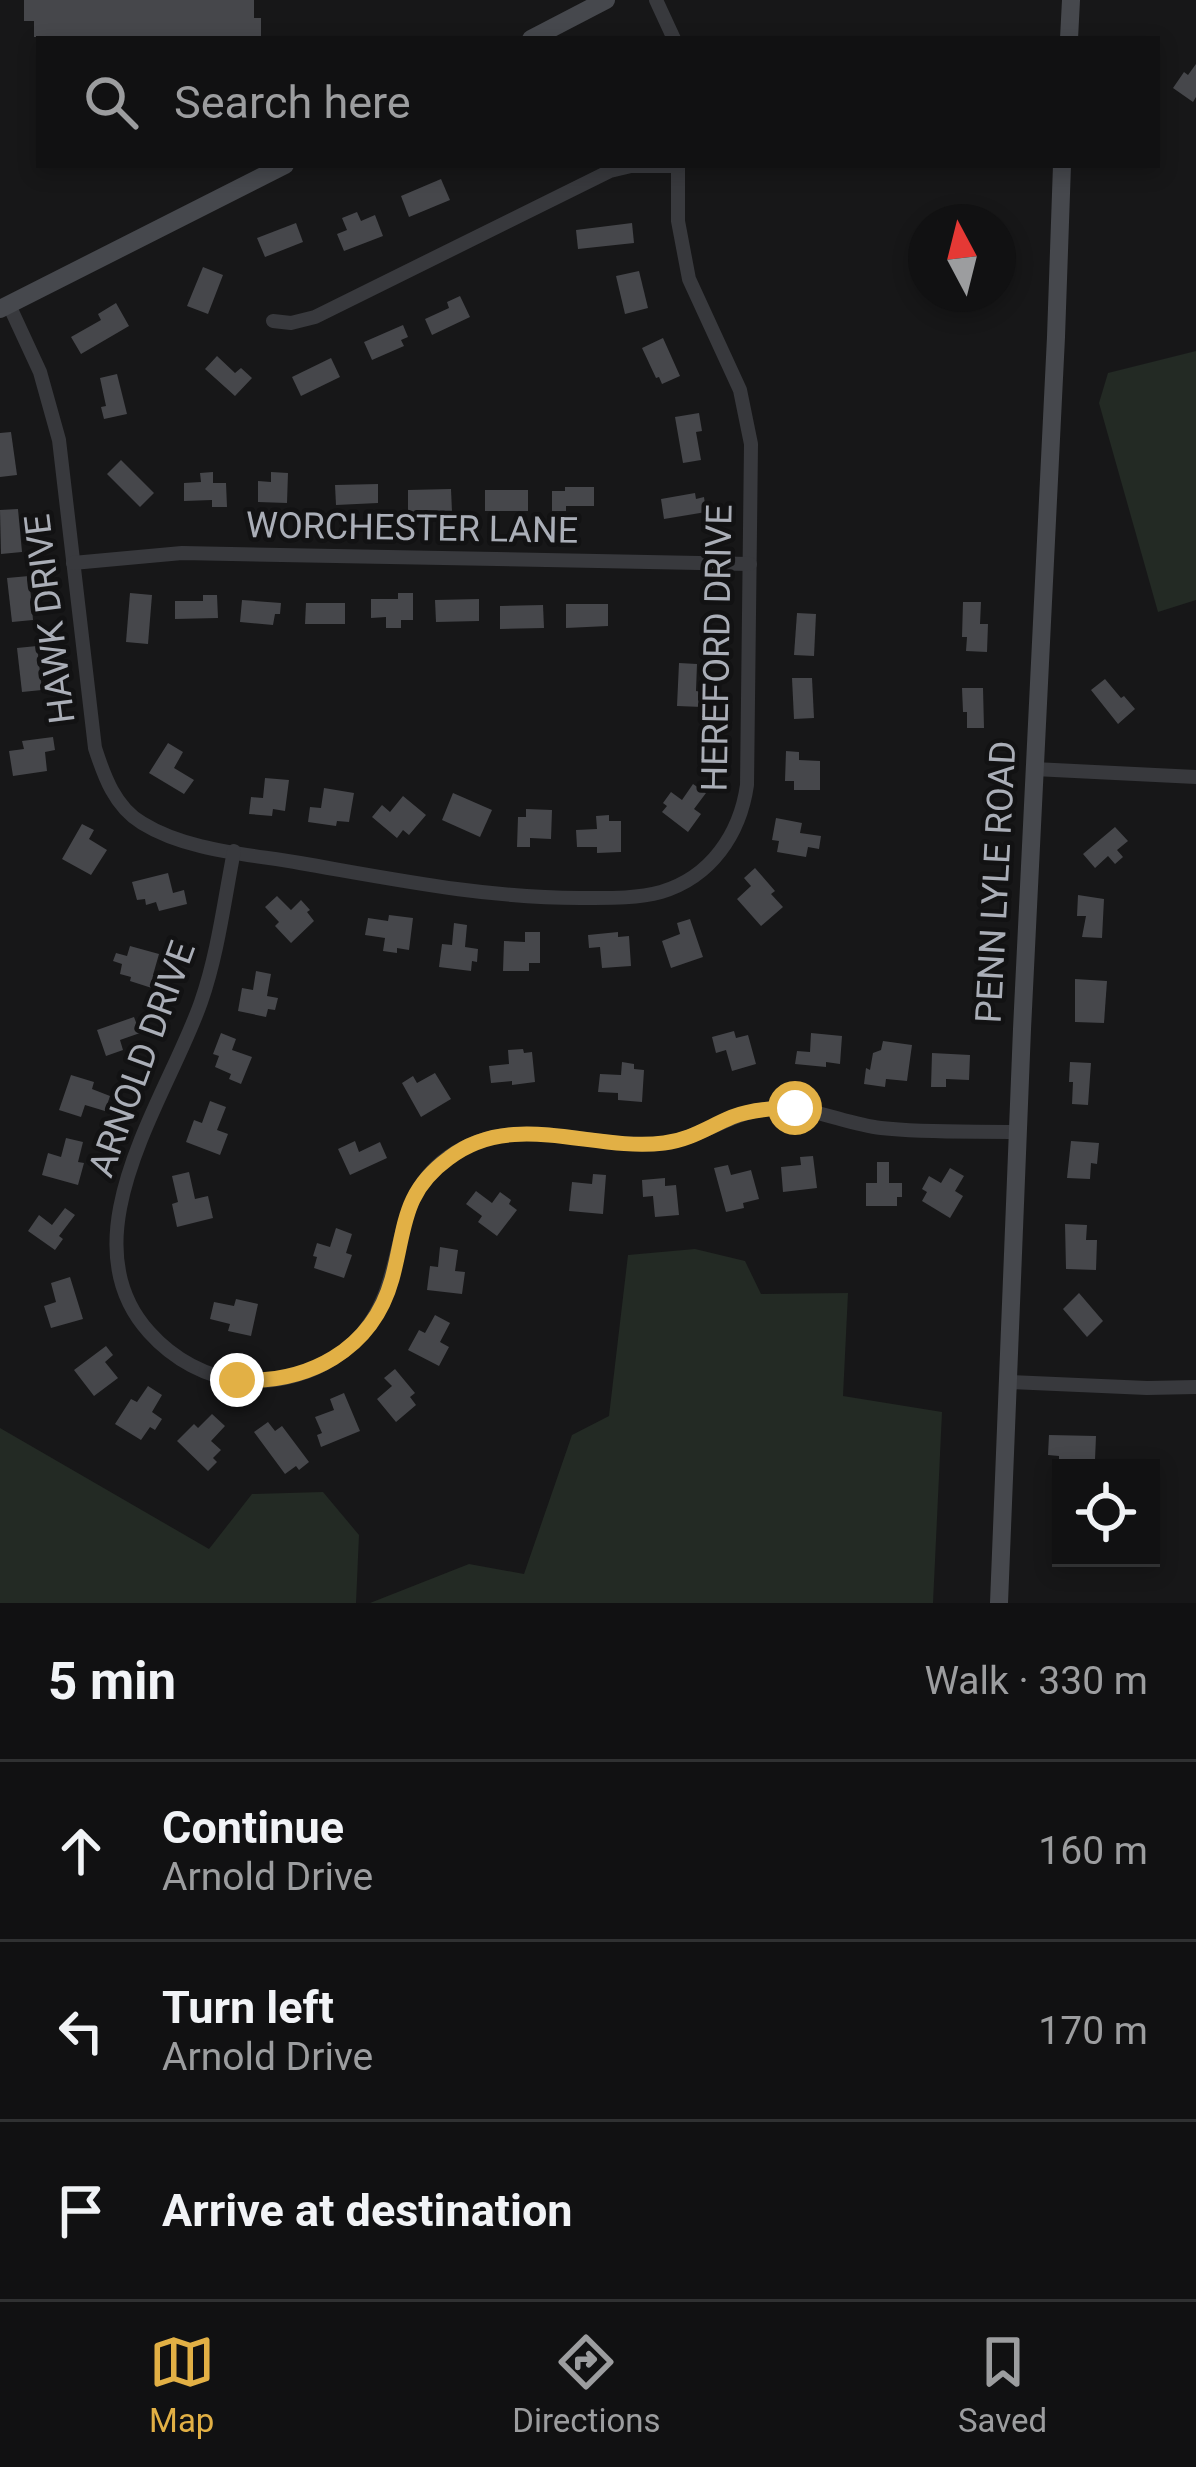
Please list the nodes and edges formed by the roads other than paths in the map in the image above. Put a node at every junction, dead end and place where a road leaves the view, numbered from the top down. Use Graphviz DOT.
graph roads {
  1 [pos="606,0"];
  2 [pos="656,0"];
  3 [pos="1071,0"];
  4 [pos="537,36"];
  5 [pos="673,36"];
  6 [pos="1069,36"];
  7 [pos="279,168"];
  8 [pos="623,168"];
  9 [pos="678,168"];
  10 [pos="1062,168"];
  11 [pos="5,307"];
  12 [pos="273,321"];
  13 [pos="74,563"];
  14 [pos="750,564"];
  15 [pos="1034,769"];
  16 [pos="1196,777"];
  17 [pos="234,851"];
  18 [pos="1018,1132"];
  19 [pos="1008,1382"];
  20 [pos="1196,1387"];
  21 [pos="999,1603"];
  1 -- 4 [label="street"];
  2 -- 5 [label="street"];
  3 -- 6 [label="street"];
  7 -- 11 [label="street"];
  8 -- 12 [label="street"];
  9 -- 14 [label="street, HEREFORD DRIVE"];
  10 -- 15 [label="street, PENN LYLE ROAD"];
  11 -- 13 [label="street, HAWK DRIVE"];
  13 -- 14 [label="street, WORCHESTER LANE"];
  13 -- 17 [label="street, HAWK DRIVE"];
  14 -- 17 [label="street, HEREFORD DRIVE"];
  15 -- 16 [label="street"];
  15 -- 18 [label="street, PENN LYLE ROAD"];
  17 -- 18 [label="street, ARNOLD DRIVE"];
  18 -- 19 [label="street, PENN LYLE ROAD"];
  19 -- 20 [label="street"];
  19 -- 21 [label="street, PENN LYLE ROAD"];
}
